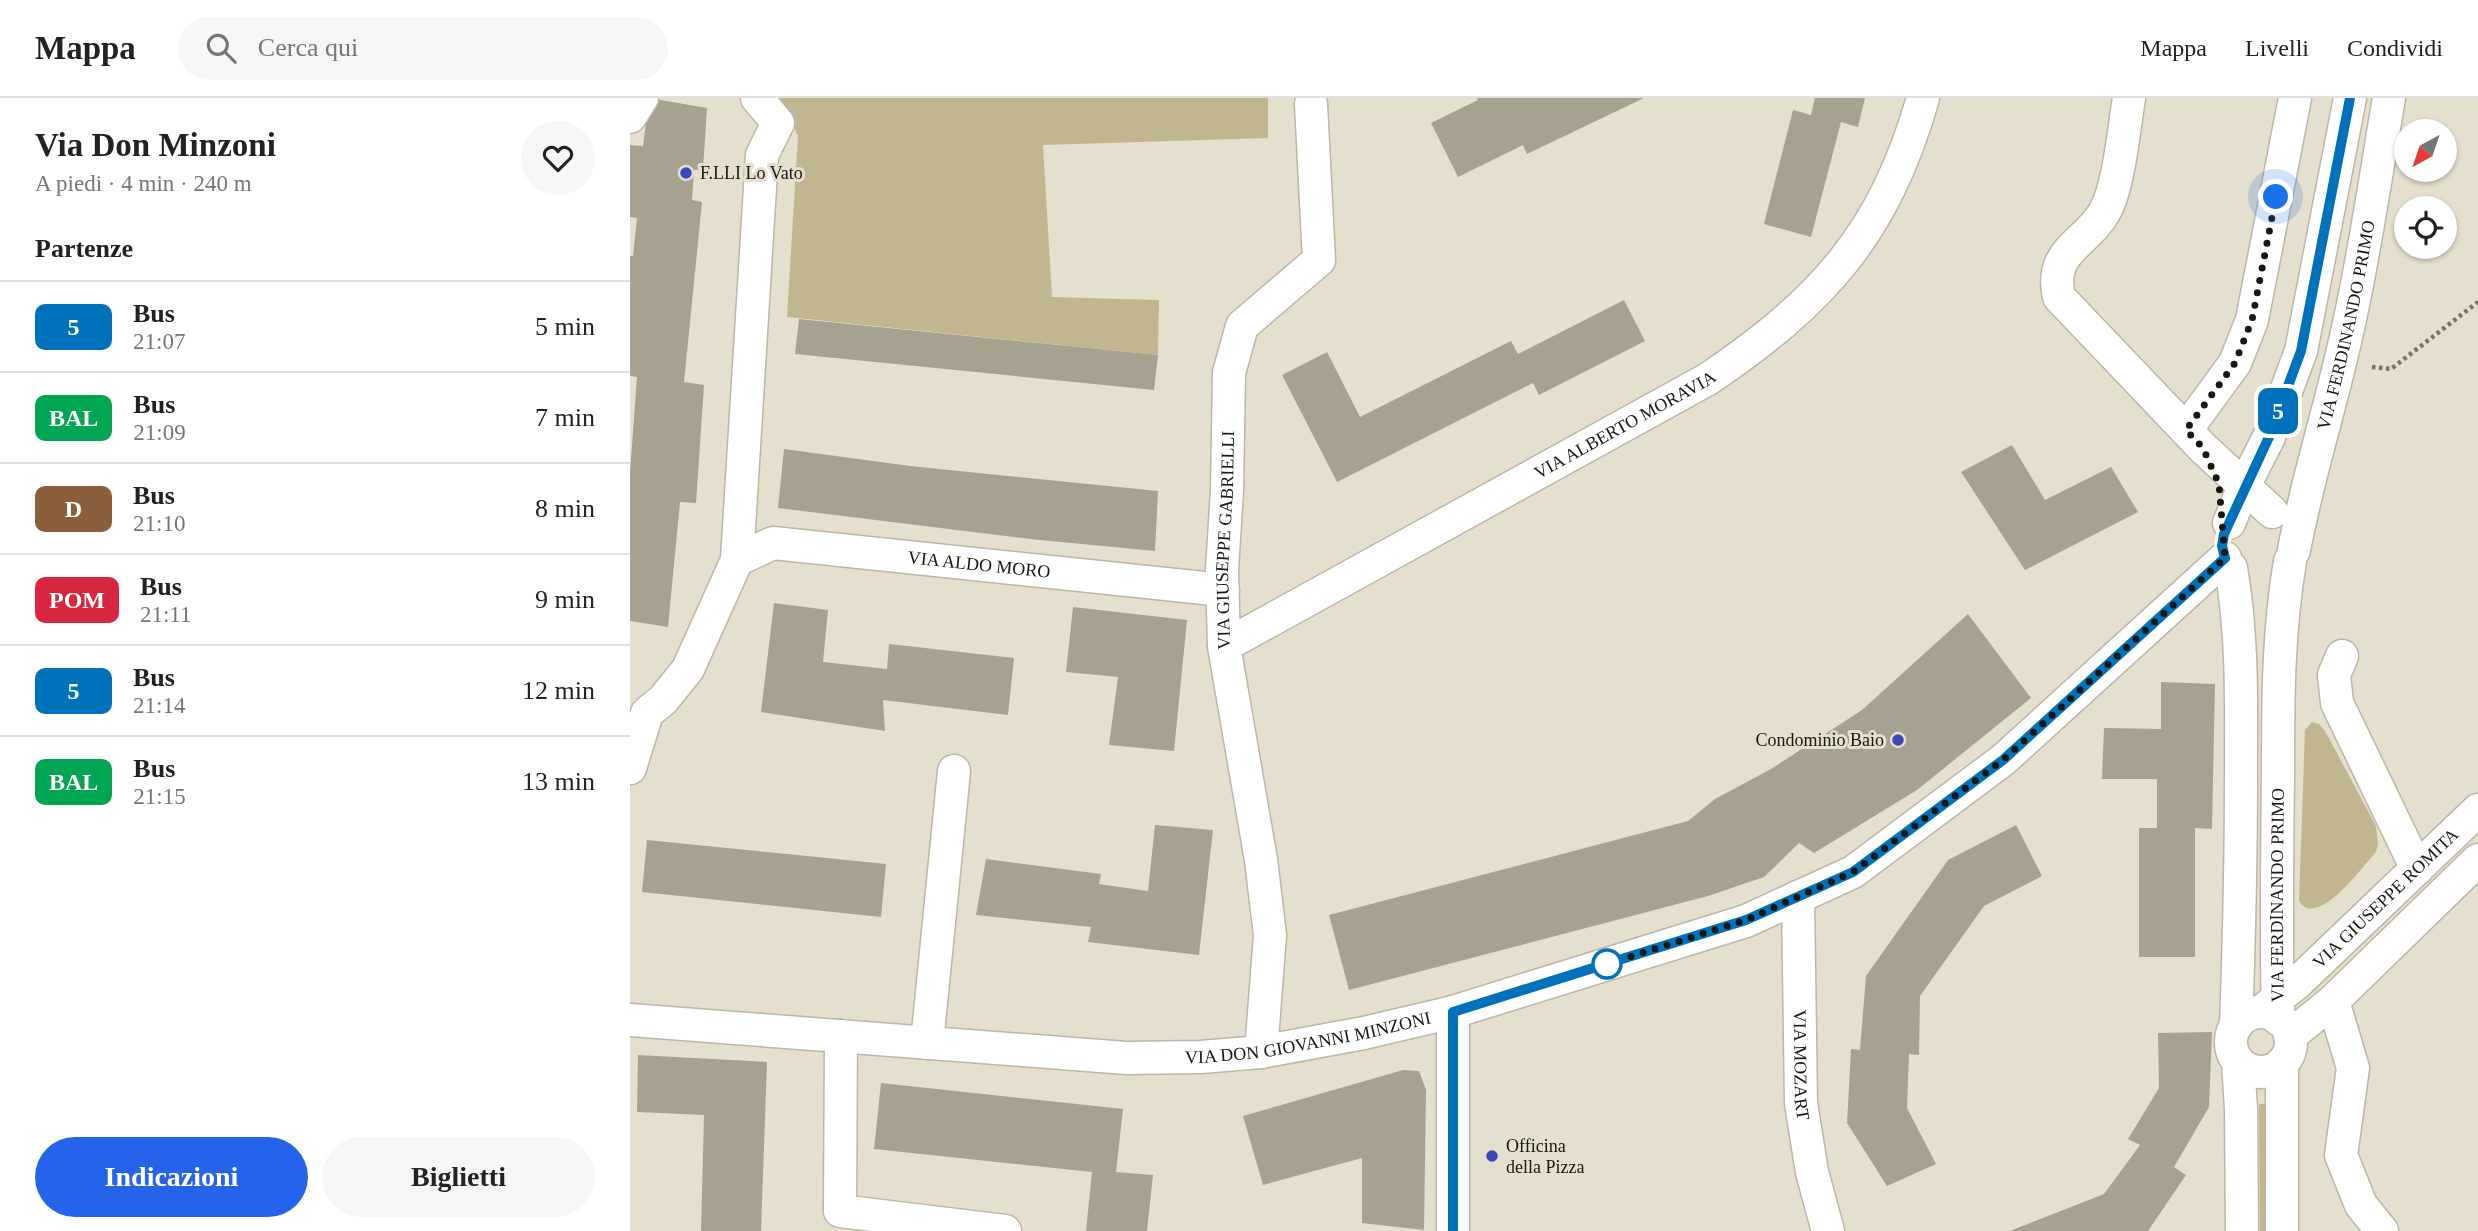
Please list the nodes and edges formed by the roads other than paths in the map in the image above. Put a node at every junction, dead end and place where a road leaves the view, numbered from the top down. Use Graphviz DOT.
graph roads {
  1 [pos="642,98"];
  2 [pos="757,98"];
  3 [pos="1923,98"];
  4 [pos="2129,98"];
  5 [pos="2295,98"];
  6 [pos="2350,98"];
  7 [pos="2389,98"];
  8 [pos="1311,104"];
  9 [pos="630,117"];
  10 [pos="2194,439"];
  11 [pos="2244,486"];
  12 [pos="2272,512"];
  13 [pos="2227,546"];
  14 [pos="2292,555"];
  15 [pos="737,560"];
  16 [pos="1223,590"];
  17 [pos="1224,646"];
  18 [pos="2342,656"];
  19 [pos="639,712"];
  20 [pos="630,768"];
  21 [pos="954,771"];
  22 [pos="2477,812"];
  23 [pos="2478,860"];
  24 [pos="2417,869"];
  25 [pos="1798,897"];
  26 [pos="2373,910"];
  27 [pos="2276,916"];
  28 [pos="2333,1001"];
  29 [pos="1453,1012"];
  30 [pos="630,1020"];
  31 [pos="2271,1026"];
  32 [pos="841,1036"];
  33 [pos="927,1043"];
  34 [pos="1261,1052"];
  35 [pos="2238,1062"];
  36 [pos="2360,1218"];
  37 [pos="1004,1231"];
  38 [pos="1453,1231"];
  39 [pos="1828,1231"];
  40 [pos="2242,1231"];
  41 [pos="2281,1231"];
  42 [pos="2382,1231"];
  1 -- 9 [label="street"];
  2 -- 15 [label="street"];
  3 -- 17 [label="street, VIA ALBERTO MORAVIA"];
  4 -- 10 [label="street"];
  5 -- 10 [label="street"];
  6 -- 11 [label="street, VIA FERDINANDO PRIMO"];
  7 -- 14 [label="street, VIA FERDINANDO PRIMO"];
  8 -- 16 [label="street, VIA GIUSEPPE GABRIELLI"];
  10 -- 11 [label="street"];
  10 -- 13 [label="street"];
  11 -- 12 [label="street"];
  11 -- 13 [label="street, VIA FERDINANDO PRIMO"];
  12 -- 13 [label="street"];
  12 -- 14 [label="street"];
  13 -- 14 [label="street"];
  13 -- 25 [label="street, VIA DON GIOVANNI MINZONI"];
  13 -- 31 [label="street, VIA FERDINANDO PRIMO"];
  14 -- 27 [label="street, VIA FERDINANDO PRIMO"];
  15 -- 16 [label="street, VIA ALDO MORO"];
  15 -- 19 [label="street"];
  16 -- 17 [label="street, VIA GIUSEPPE GABRIELLI"];
  17 -- 34 [label="street, VIA GIUSEPPE GABRIELLI"];
  18 -- 24 [label="street"];
  19 -- 20 [label="street"];
  21 -- 33 [label="street"];
  22 -- 24 [label="street, VIA GIUSEPPE ROMITA"];
  23 -- 28 [label="street, VIA GIUSEPPE ROMITA"];
  24 -- 26 [label="street, VIA GIUSEPPE ROMITA"];
  25 -- 29 [label="street, VIA DON GIOVANNI MINZONI"];
  25 -- 39 [label="street, VIA MOZART"];
  26 -- 27 [label="street"];
  26 -- 31 [label="street, VIA GIUSEPPE ROMITA"];
  27 -- 31 [label="street, VIA FERDINANDO PRIMO"];
  28 -- 31 [label="street, VIA GIUSEPPE ROMITA"];
  28 -- 36 [label="street"];
  29 -- 34 [label="street, VIA DON GIOVANNI MINZONI"];
  29 -- 38 [label="street"];
  30 -- 32 [label="street, VIA DON GIOVANNI MINZONI"];
  31 -- 35 [label="street"];
  31 -- 35 [label="street"];
  31 -- 41 [label="street, VIA FERDINANDO PRIMO"];
  32 -- 33 [label="street, VIA DON GIOVANNI MINZONI"];
  32 -- 37 [label="street"];
  33 -- 34 [label="street, VIA DON GIOVANNI MINZONI"];
  35 -- 40 [label="street"];
  36 -- 42 [label="street"];
}
